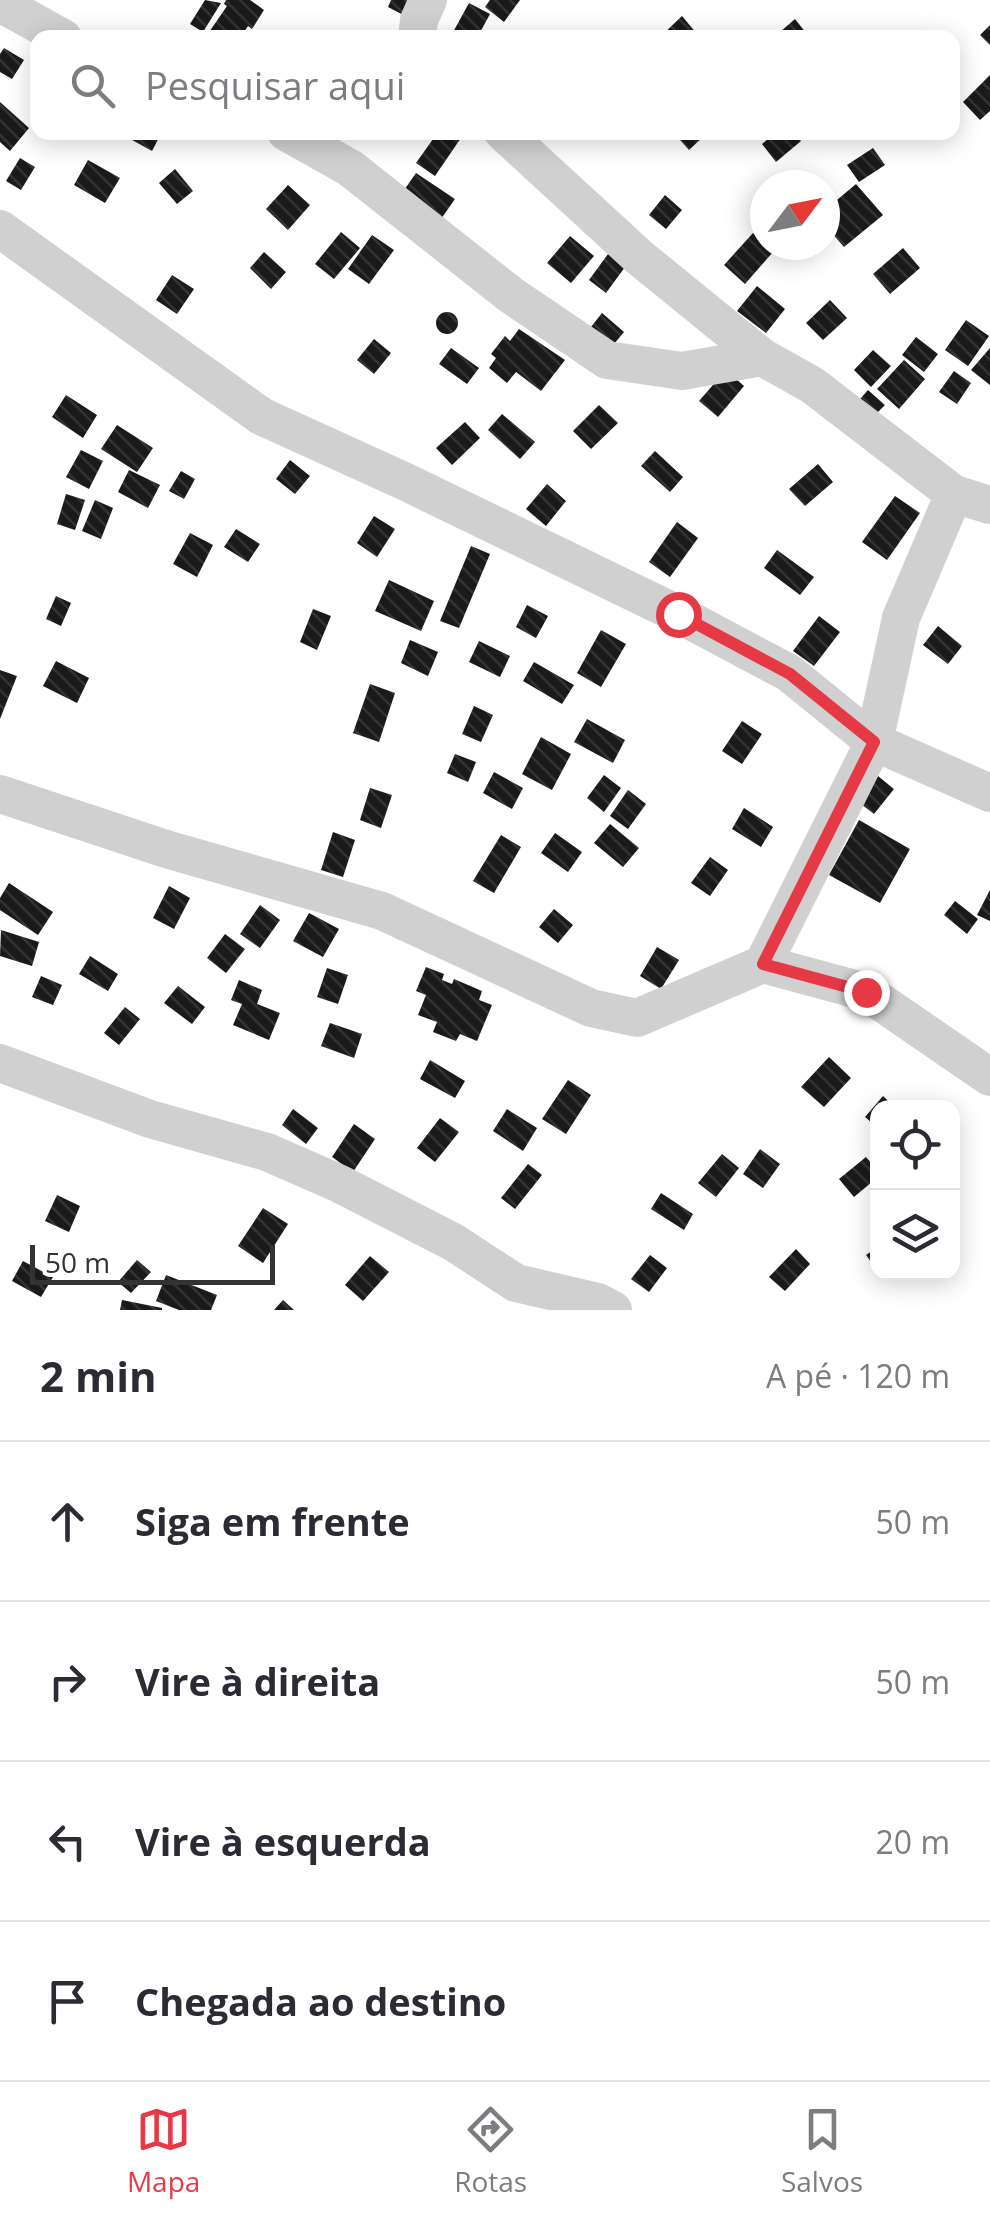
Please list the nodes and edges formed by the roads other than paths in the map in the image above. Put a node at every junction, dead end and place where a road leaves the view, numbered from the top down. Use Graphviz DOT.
graph roads {
  1 [pos="428,0"];
  2 [pos="5,3"];
  3 [pos="49,30"];
  4 [pos="418,30"];
  5 [pos="300,140"];
  6 [pos="512,140"];
  7 [pos="0,229"];
  8 [pos="762,358"];
  9 [pos="954,494"];
  10 [pos="990,505"];
  11 [pos="874,742"];
  12 [pos="990,793"];
  13 [pos="0,794"];
  14 [pos="763,964"];
  15 [pos="0,1063"];
  16 [pos="990,1077"];
  17 [pos="613,1310"];
  1 -- 4 [label="street"];
  2 -- 3 [label="street"];
  5 -- 8 [label="street"];
  6 -- 8 [label="street"];
  7 -- 11 [label="street"];
  8 -- 9 [label="street"];
  9 -- 10 [label="street"];
  9 -- 11 [label="street"];
  11 -- 12 [label="street"];
  11 -- 14 [label="street"];
  13 -- 14 [label="street"];
  14 -- 16 [label="street"];
  15 -- 17 [label="street"];
}
